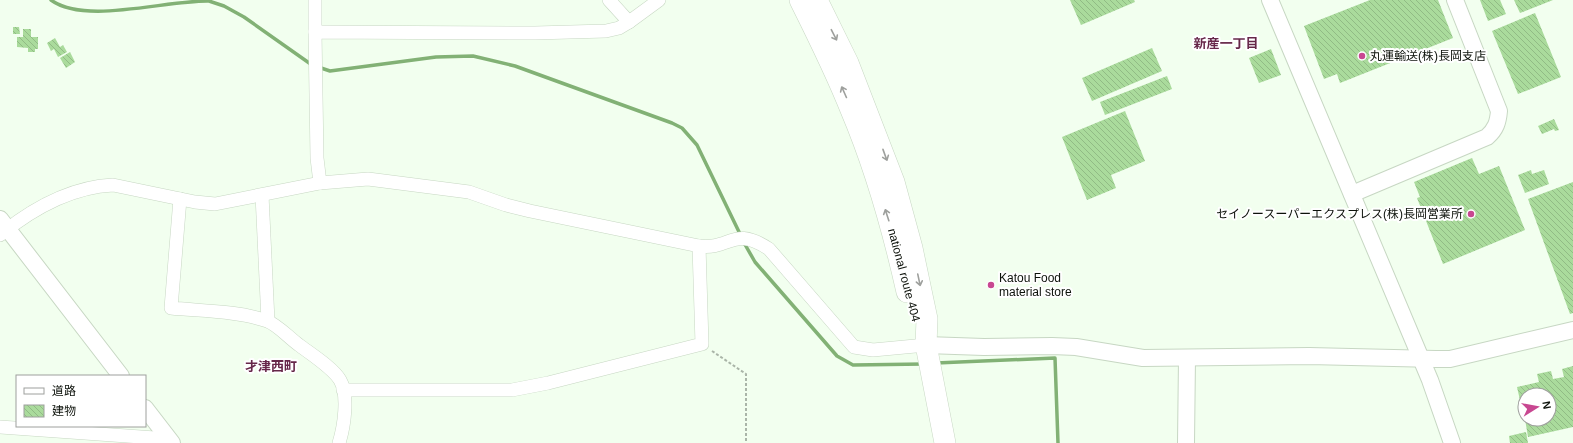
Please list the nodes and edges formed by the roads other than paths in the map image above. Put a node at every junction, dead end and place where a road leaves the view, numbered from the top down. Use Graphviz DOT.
graph roads {
  1 [pos="315,0"];
  2 [pos="609,0"];
  3 [pos="659,0"];
  4 [pos="800,0"];
  5 [pos="817,0"];
  6 [pos="1270,0"];
  7 [pos="1455,0"];
  8 [pos="629,22"];
  9 [pos="315,32"];
  10 [pos="320,183"];
  11 [pos="1352,194"];
  12 [pos="262,195"];
  13 [pos="180,199"];
  14 [pos="2,227"];
  15 [pos="699,246"];
  16 [pos="268,321"];
  17 [pos="1573,330"];
  18 [pos="926,345"];
  19 [pos="1187,358"];
  20 [pos="1419,358"];
  21 [pos="119,375"];
  22 [pos="343,390"];
  23 [pos="146,409"];
  24 [pos="0,427"];
  25 [pos="170,441"];
  26 [pos="339,443"];
  27 [pos="945,443"];
  28 [pos="1186,443"];
  29 [pos="1452,443"];
  1 -- 9 [label="street"];
  2 -- 8 [label="street"];
  3 -- 8 [label="street"];
  18 -- 4 [label="highway, national route 404, one-way"];
  5 -- 18 [label="highway, national route 404, one-way"];
  6 -- 11 [label="street"];
  7 -- 11 [label="street"];
  8 -- 9 [label="street"];
  9 -- 10 [label="street"];
  10 -- 12 [label="street"];
  10 -- 15 [label="street"];
  11 -- 20 [label="street"];
  12 -- 13 [label="street"];
  12 -- 16 [label="street"];
  13 -- 14 [label="street"];
  13 -- 16 [label="street"];
  14 -- 21 [label="street"];
  15 -- 18 [label="street"];
  15 -- 22 [label="street"];
  16 -- 22 [label="street"];
  17 -- 20 [label="street"];
  18 -- 19 [label="street"];
  18 -- 27 [label="highway"];
  19 -- 20 [label="street"];
  19 -- 28 [label="street"];
  20 -- 29 [label="street"];
  22 -- 26 [label="street"];
  23 -- 25 [label="street"];
  24 -- 25 [label="street"];
}
